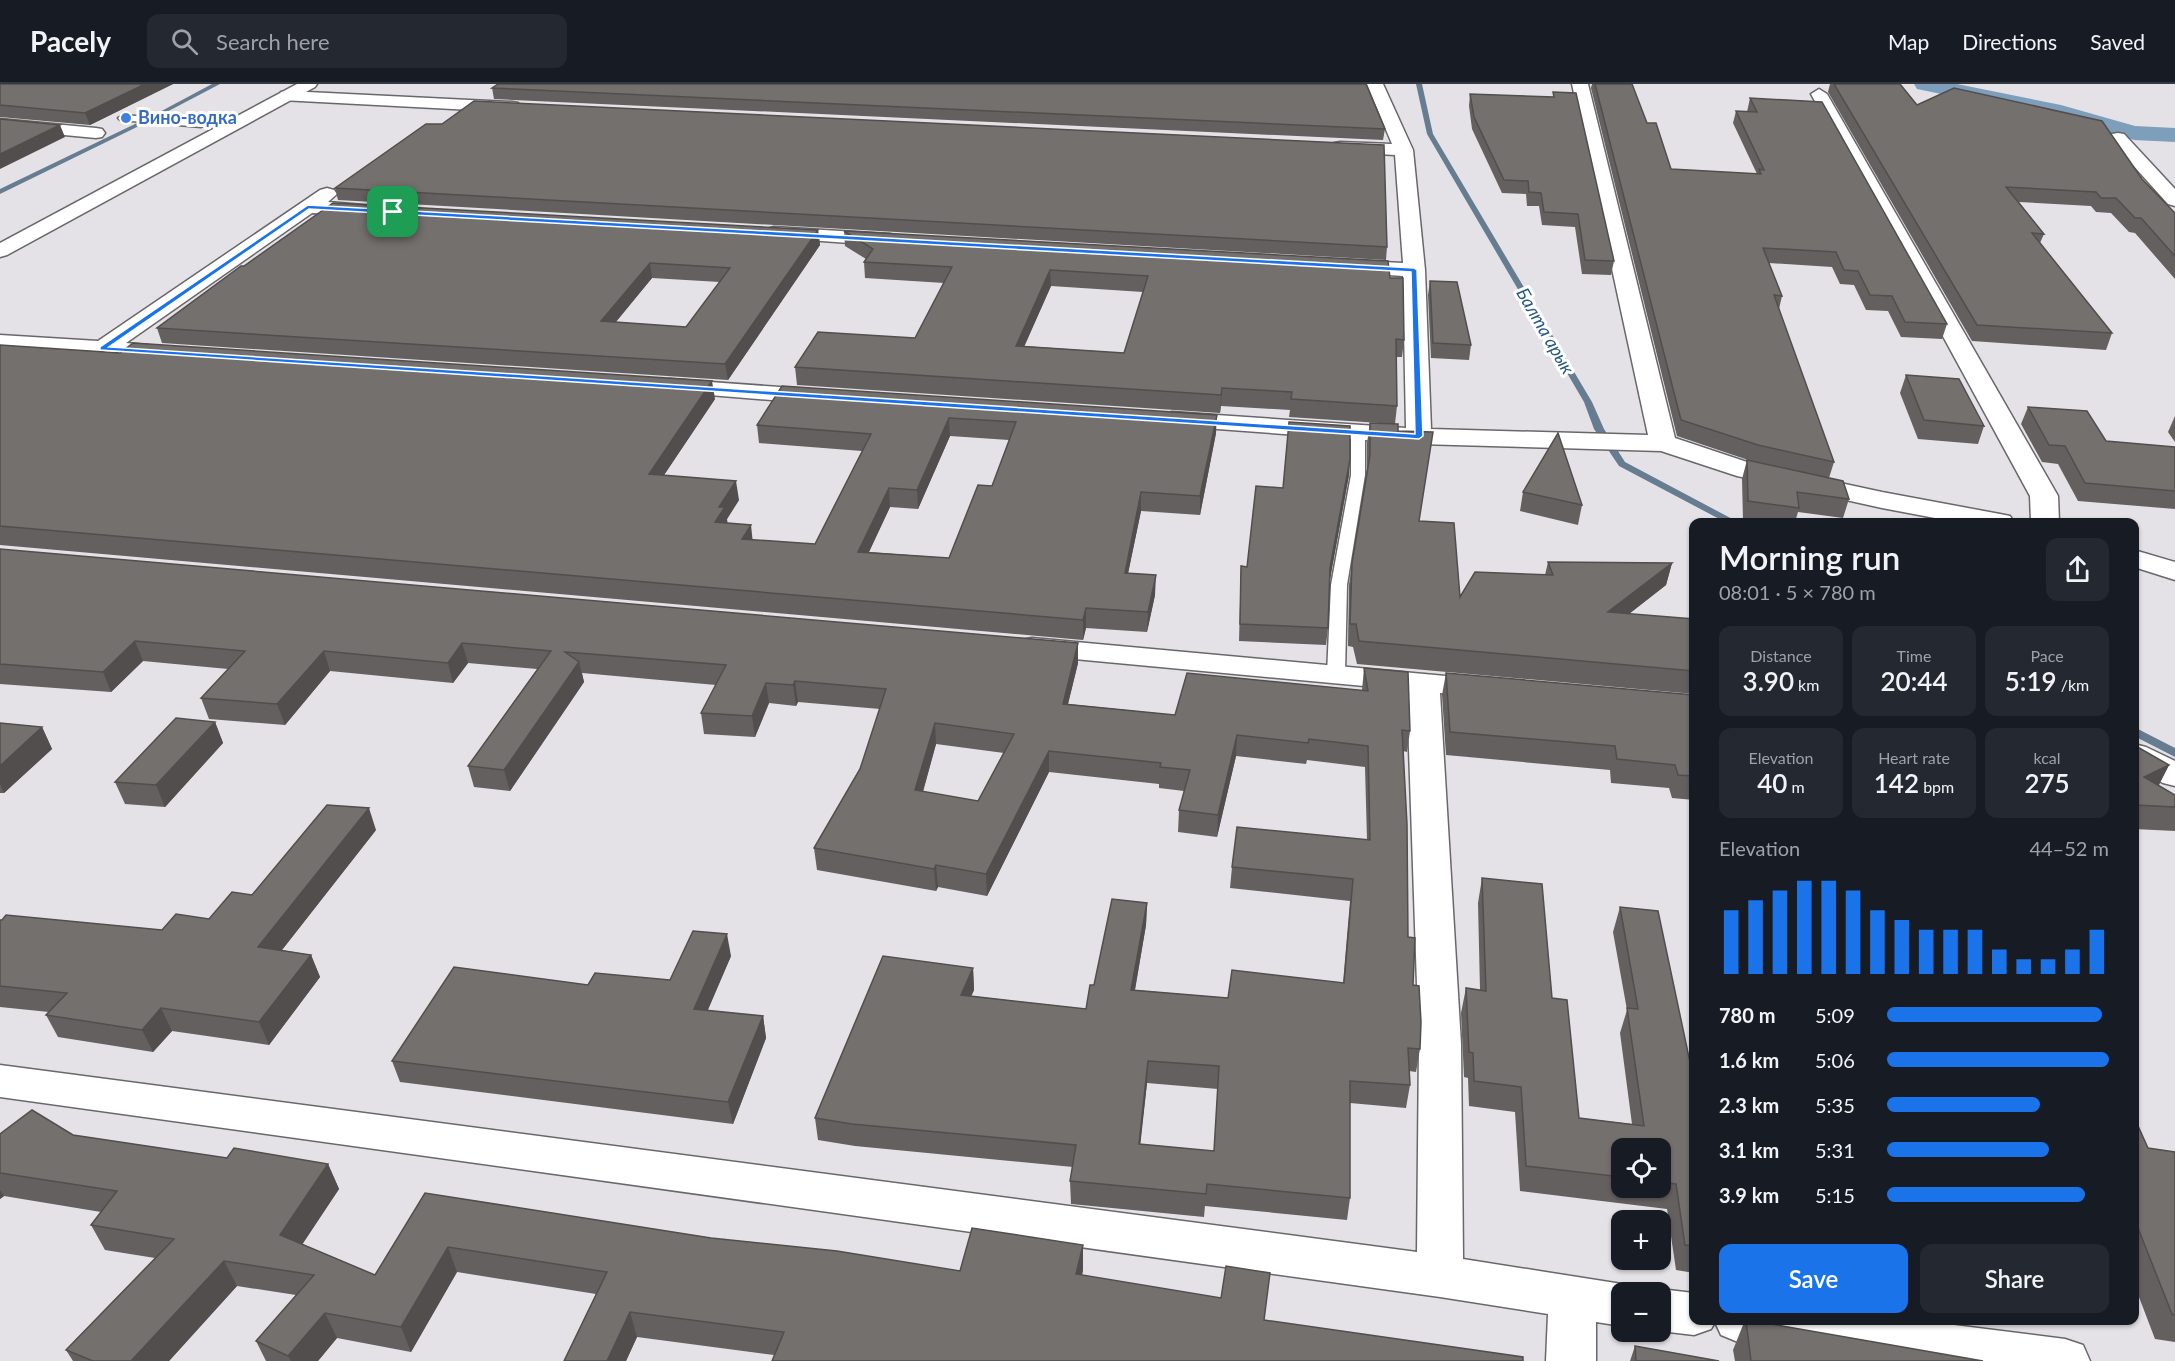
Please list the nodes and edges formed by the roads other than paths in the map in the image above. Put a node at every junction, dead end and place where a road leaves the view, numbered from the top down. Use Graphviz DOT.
graph roads {
  1 [pos="309,84"];
  2 [pos="486,84"];
  3 [pos="1375,84"];
  4 [pos="1580,84"];
  5 [pos="282,90"];
  6 [pos="1819,94"];
  7 [pos="455,104"];
  8 [pos="527,108"];
  9 [pos="123,118"];
  10 [pos="0,124"];
  11 [pos="201,124"];
  12 [pos="426,125"];
  13 [pos="96,133"];
  14 [pos="2118,138"];
  15 [pos="1321,146"];
  16 [pos="1404,150"];
  17 [pos="347,179"];
  18 [pos="2175,200"];
  19 [pos="53,202"];
  20 [pos="308,207"];
  21 [pos="391,212"];
  22 [pos="760,233"];
  23 [pos="915,242"];
  24 [pos="0,251"];
  25 [pos="1319,265"];
  26 [pos="1414,270"];
  27 [pos="0,342"];
  28 [pos="102,349"];
  29 [pos="186,354"];
  30 [pos="641,385"];
  31 [pos="844,398"];
  32 [pos="1155,419"];
  33 [pos="1358,432"];
  34 [pos="1419,436"];
  35 [pos="1663,443"];
  36 [pos="1979,518"];
  37 [pos="2045,518"];
  38 [pos="2139,560"];
  39 [pos="2175,571"];
  40 [pos="1002,645"];
  41 [pos="1336,674"];
  42 [pos="1423,682"];
  43 [pos="1517,690"];
  44 [pos="2139,757"];
  45 [pos="2175,775"];
  46 [pos="0,1081"];
  47 [pos="1440,1276"];
  48 [pos="1572,1299"];
  49 [pos="1611,1304"];
  50 [pos="1671,1311"];
  51 [pos="1689,1313"];
  52 [pos="1778,1325"];
  53 [pos="1571,1361"];
  54 [pos="2065,1361"];
  1 -- 5 [label="main road"];
  2 -- 7 [label="main road"];
  3 -- 16 [label="main road"];
  4 -- 35 [label="main road"];
  5 -- 7 [label="main road"];
  5 -- 11 [label="main road"];
  5 -- 24 [label="main road"];
  6 -- 37 [label="main road"];
  7 -- 8 [label="main road"];
  7 -- 12 [label="main road"];
  9 -- 11 [label="lane"];
  10 -- 13 [label="main road"];
  11 -- 19 [label="main road"];
  14 -- 18 [label="main road"];
  15 -- 16 [label="main road"];
  16 -- 26 [label="main road"];
  17 -- 20 [label="main road"];
  20 -- 21 [label="main road"];
  20 -- 28 [label="main road"];
  22 -- 23 [label="main road"];
  25 -- 26 [label="main road"];
  26 -- 34 [label="main road"];
  27 -- 28 [label="main road"];
  28 -- 29 [label="main road"];
  30 -- 31 [label="main road"];
  32 -- 33 [label="main road"];
  33 -- 34 [label="main road"];
  33 -- 41 [label="lane"];
  34 -- 35 [label="main road"];
  35 -- 36 [label="main road"];
  38 -- 39 [label="main road"];
  40 -- 41 [label="main road"];
  41 -- 42 [label="main road"];
  42 -- 43 [label="main road"];
  42 -- 47 [label="main road"];
  44 -- 45 [label="main road"];
  46 -- 47 [label="main road"];
  47 -- 48 [label="main road"];
  48 -- 49 [label="main road"];
  48 -- 53 [label="main road"];
  50 -- 51 [label="main road"];
  52 -- 54 [label="main road"];
}
